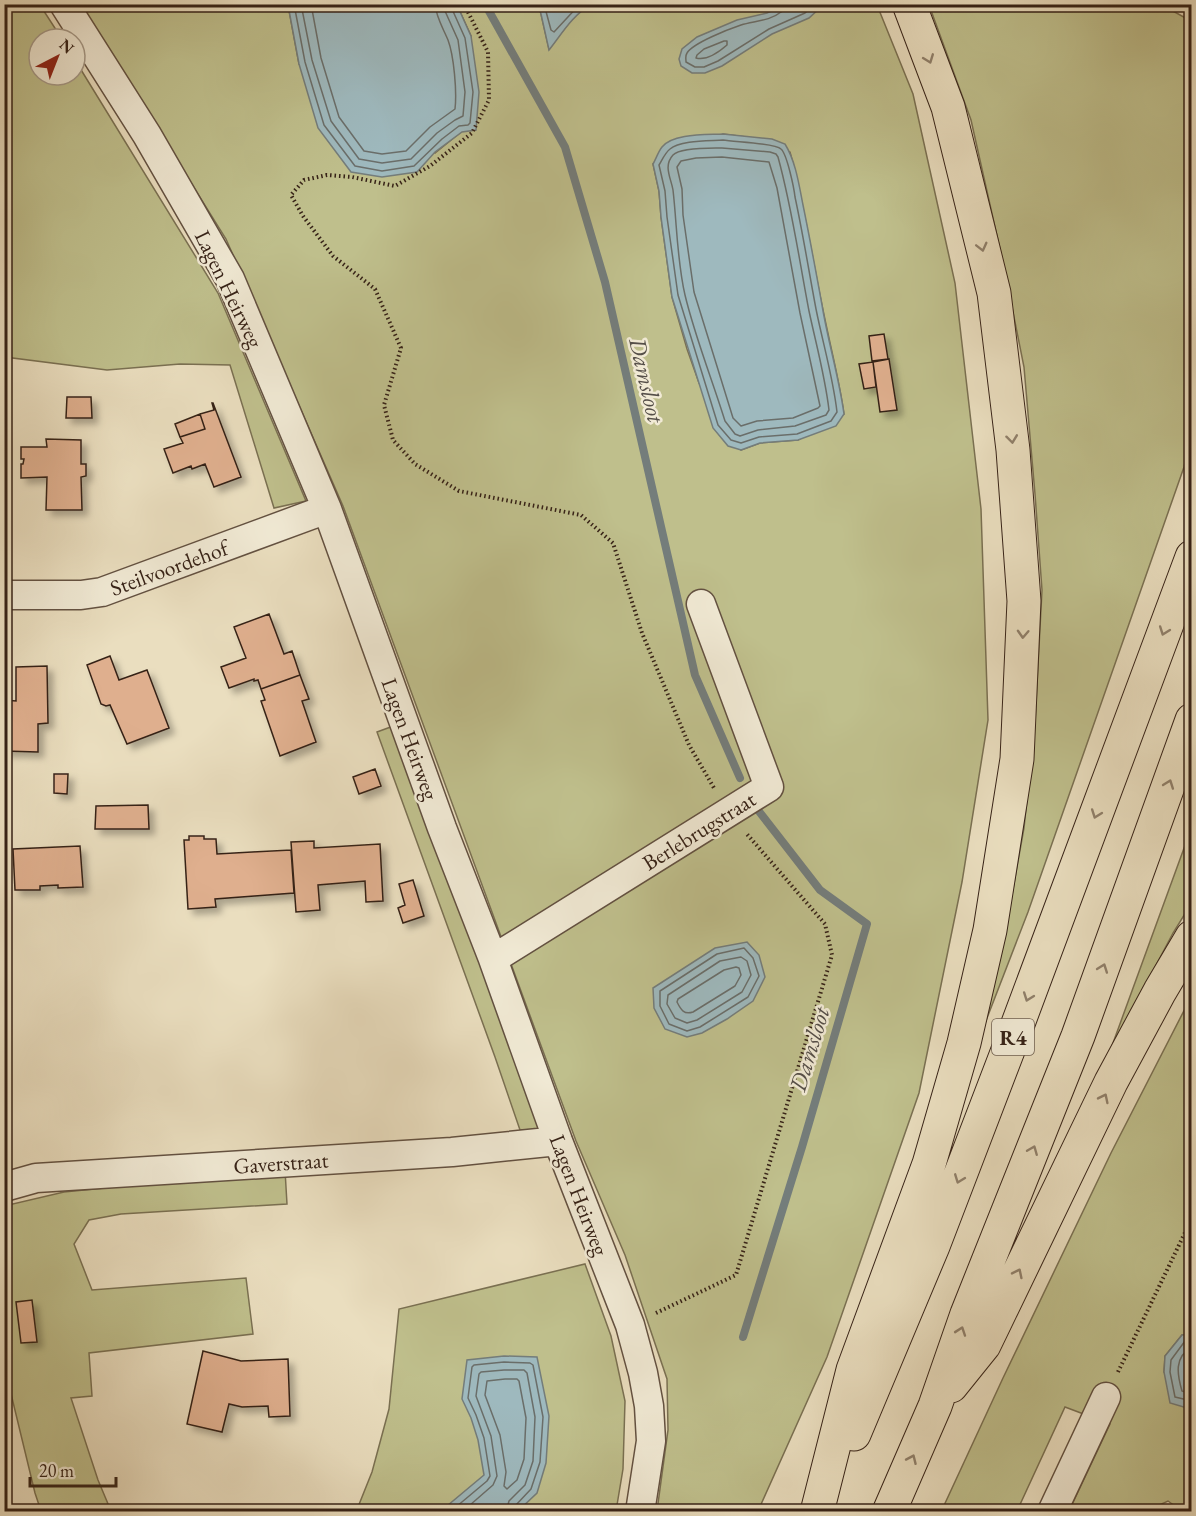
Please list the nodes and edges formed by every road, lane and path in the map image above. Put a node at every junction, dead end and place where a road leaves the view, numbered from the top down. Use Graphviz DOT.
graph roads {
  1 [pos="64,4"];
  2 [pos="464,4"];
  3 [pos="909,4"];
  4 [pos="327,509"];
  5 [pos="1191,557"];
  6 [pos="4,595"];
  7 [pos="701,604"];
  8 [pos="1191,720"];
  9 [pos="709,779"];
  10 [pos="743,804"];
  11 [pos="1191,937"];
  12 [pos="493,959"];
  13 [pos="558,1141"];
  14 [pos="4,1187"];
  15 [pos="1191,1218"];
  16 [pos="630,1325"];
  17 [pos="1106,1397"];
  18 [pos="935,1406"];
  19 [pos="640,1512"];
  20 [pos="818,1512"];
  21 [pos="889,1512"];
  22 [pos="1052,1512"];
  1 -- 4 [label="street, Lagen Heirweg"];
  2 -- 9 [label="path"];
  3 -- 20 [label="highway, one-way"];
  4 -- 6 [label="street, Steilvoordehof"];
  4 -- 12 [label="street, Lagen Heirweg"];
  5 -- 20 [label="highway, R4, one-way"];
  7 -- 10 [label="street, Berlebrugstraat"];
  18 -- 8 [label="highway, one-way"];
  10 -- 12 [label="street, Berlebrugstraat"];
  10 -- 16 [label="path"];
  18 -- 11 [label="highway, one-way"];
  12 -- 13 [label="street, Lagen Heirweg"];
  13 -- 14 [label="street, Gaverstraat"];
  13 -- 16 [label="street, Lagen Heirweg"];
  15 -- 17 [label="path"];
  16 -- 19 [label="street, Lagen Heirweg"];
  17 -- 22 [label="street"];
  21 -- 18 [label="highway, one-way"];
}
